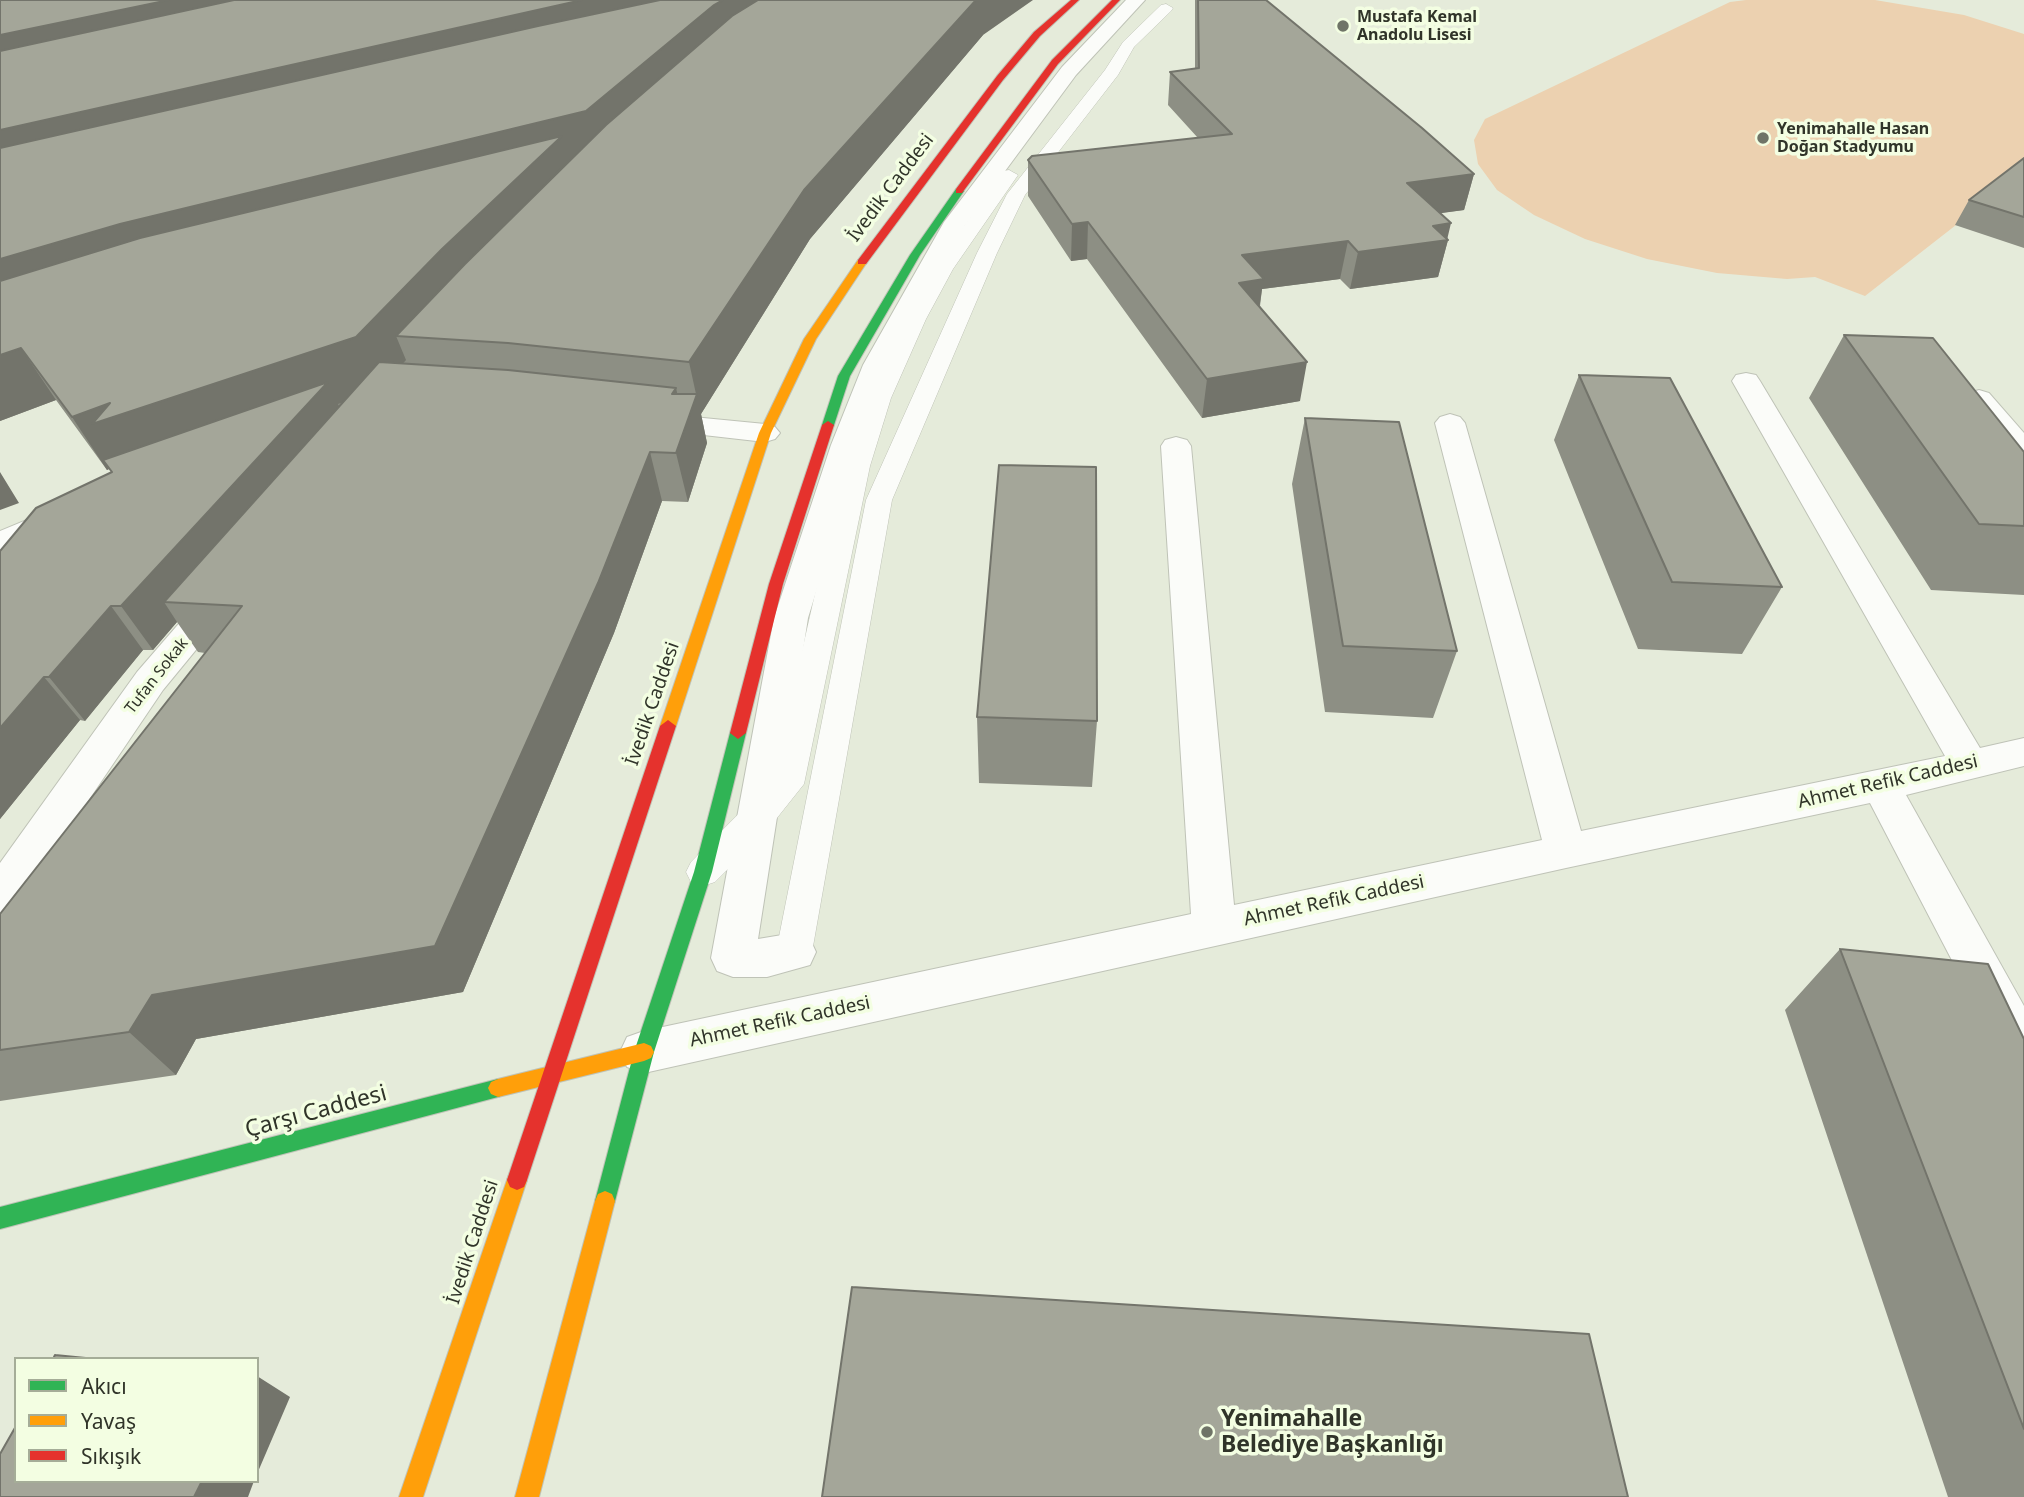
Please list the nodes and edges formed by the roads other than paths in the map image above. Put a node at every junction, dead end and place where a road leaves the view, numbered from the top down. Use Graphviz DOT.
graph roads {
  1 [pos="1075,0"];
  2 [pos="1116,0"];
  3 [pos="1136,0"];
  4 [pos="1162,3"];
  5 [pos="1962,380"];
  6 [pos="1746,381"];
  7 [pos="622,418"];
  8 [pos="1451,423"];
  9 [pos="765,433"];
  10 [pos="1176,446"];
  11 [pos="2024,451"];
  12 [pos="88,506"];
  13 [pos="0,544"];
  14 [pos="239,576"];
  15 [pos="2024,752"];
  16 [pos="1969,763"];
  17 [pos="1881,786"];
  18 [pos="757,820"];
  19 [pos="1566,850"];
  20 [pos="703,872"];
  21 [pos="0,897"];
  22 [pos="1214,926"];
  23 [pos="794,952"];
  24 [pos="2024,1051"];
  25 [pos="644,1052"];
  26 [pos="550,1074"];
  27 [pos="0,1218"];
  28 [pos="411,1497"];
  29 [pos="527,1497"];
  1 -- 9 [label="main road, İvedik Caddesi"];
  2 -- 20 [label="main road"];
  3 -- 18 [label="street"];
  4 -- 18 [label="lane"];
  4 -- 23 [label="lane"];
  5 -- 11 [label="street"];
  6 -- 16 [label="street"];
  7 -- 9 [label="street"];
  8 -- 19 [label="street"];
  9 -- 26 [label="main road, İvedik Caddesi"];
  10 -- 22 [label="street"];
  12 -- 13 [label="street"];
  14 -- 21 [label="street, Tufan Sokak"];
  15 -- 16 [label="street, Ahmet Refik Caddesi"];
  16 -- 17 [label="street, Ahmet Refik Caddesi"];
  17 -- 19 [label="street, Ahmet Refik Caddesi"];
  17 -- 24 [label="street"];
  18 -- 20 [label="lane"];
  18 -- 23 [label="street"];
  19 -- 22 [label="street, Ahmet Refik Caddesi"];
  20 -- 25 [label="main road"];
  22 -- 25 [label="street, Ahmet Refik Caddesi"];
  25 -- 26 [label="main road, Çarşı Caddesi"];
  25 -- 29 [label="main road"];
  26 -- 27 [label="main road, Çarşı Caddesi"];
  26 -- 28 [label="main road, İvedik Caddesi"];
}
